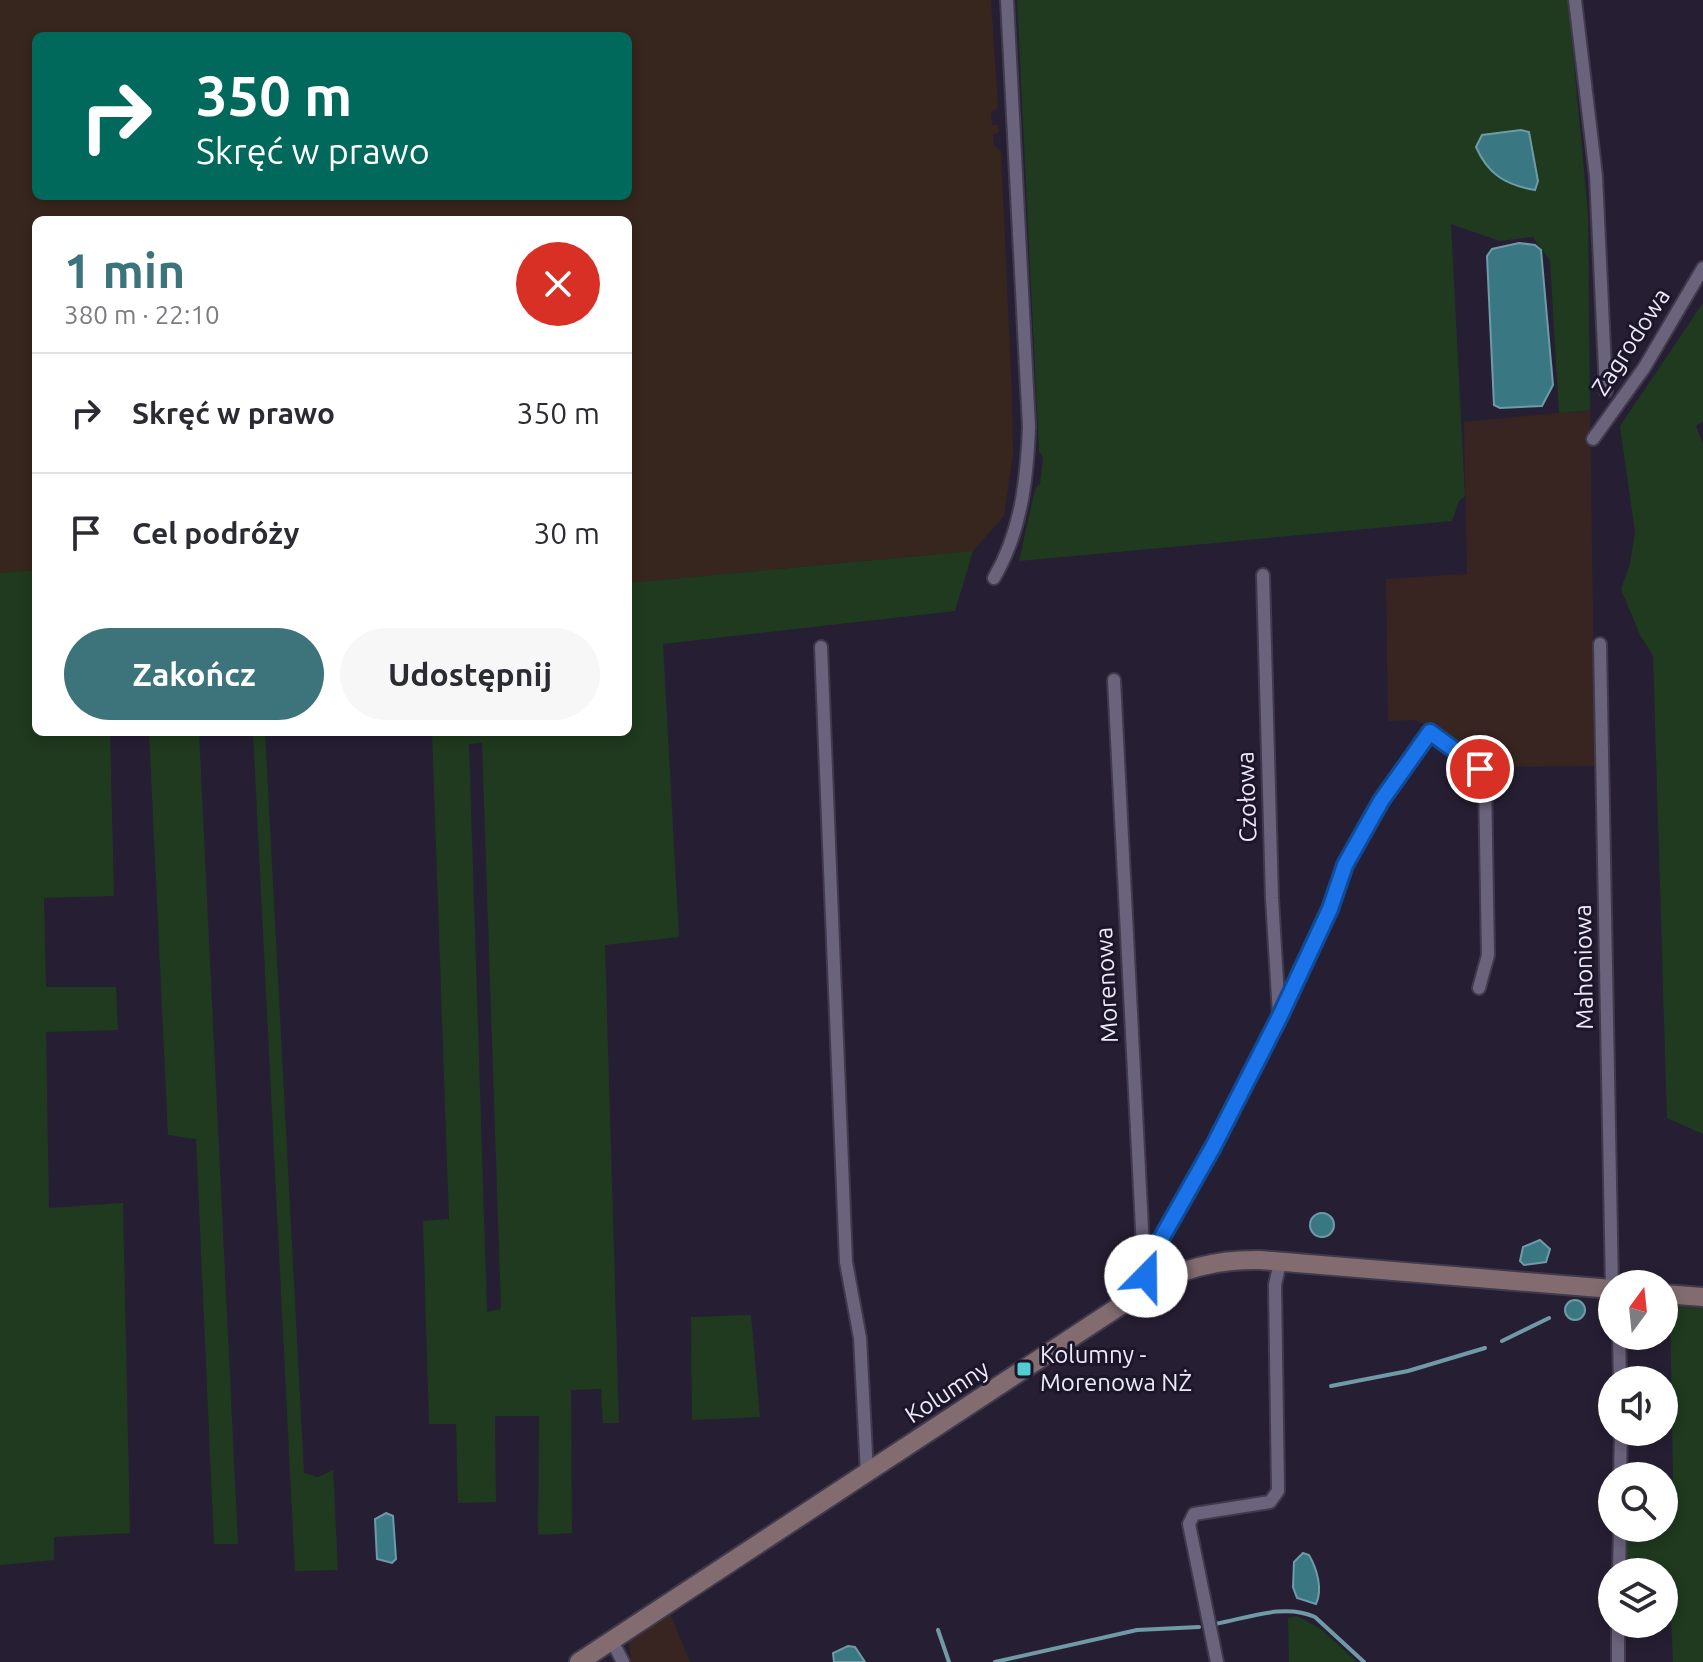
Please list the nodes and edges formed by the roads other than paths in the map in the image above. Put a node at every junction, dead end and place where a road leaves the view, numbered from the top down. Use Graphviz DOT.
graph roads {
  1 [pos="1007,0"];
  2 [pos="1575,0"];
  3 [pos="1703,268"];
  4 [pos="1606,391"];
  5 [pos="1593,439"];
  6 [pos="1263,575"];
  7 [pos="994,578"];
  8 [pos="1600,644"];
  9 [pos="821,647"];
  10 [pos="1114,680"];
  11 [pos="1479,988"];
  12 [pos="1279,1018"];
  13 [pos="1280,1262"];
  14 [pos="1612,1270"];
  15 [pos="1148,1277"];
  16 [pos="1598,1288"];
  17 [pos="1678,1295"];
  18 [pos="1703,1297"];
  19 [pos="867,1473"];
  20 [pos="1618,1638"];
  21 [pos="612,1641"];
  22 [pos="579,1662"];
  23 [pos="623,1662"];
  24 [pos="1217,1662"];
  25 [pos="1618,1662"];
  1 -- 7 [label="street"];
  2 -- 4 [label="street"];
  3 -- 5 [label="street, Zagrodowa"];
  6 -- 12 [label="street, Czołowa"];
  8 -- 14 [label="street, Mahoniowa"];
  9 -- 19 [label="street"];
  10 -- 15 [label="street, Morenowa"];
  11 -- 12 [label="street"];
  12 -- 15 [label="street"];
  13 -- 15 [label="street, Kolumny"];
  13 -- 16 [label="street, Kolumny"];
  13 -- 24 [label="street"];
  15 -- 19 [label="street, Kolumny"];
  17 -- 18 [label="street"];
  19 -- 21 [label="street, Kolumny"];
  20 -- 25 [label="street"];
  21 -- 22 [label="street, Kolumny"];
  21 -- 23 [label="street"];
}
